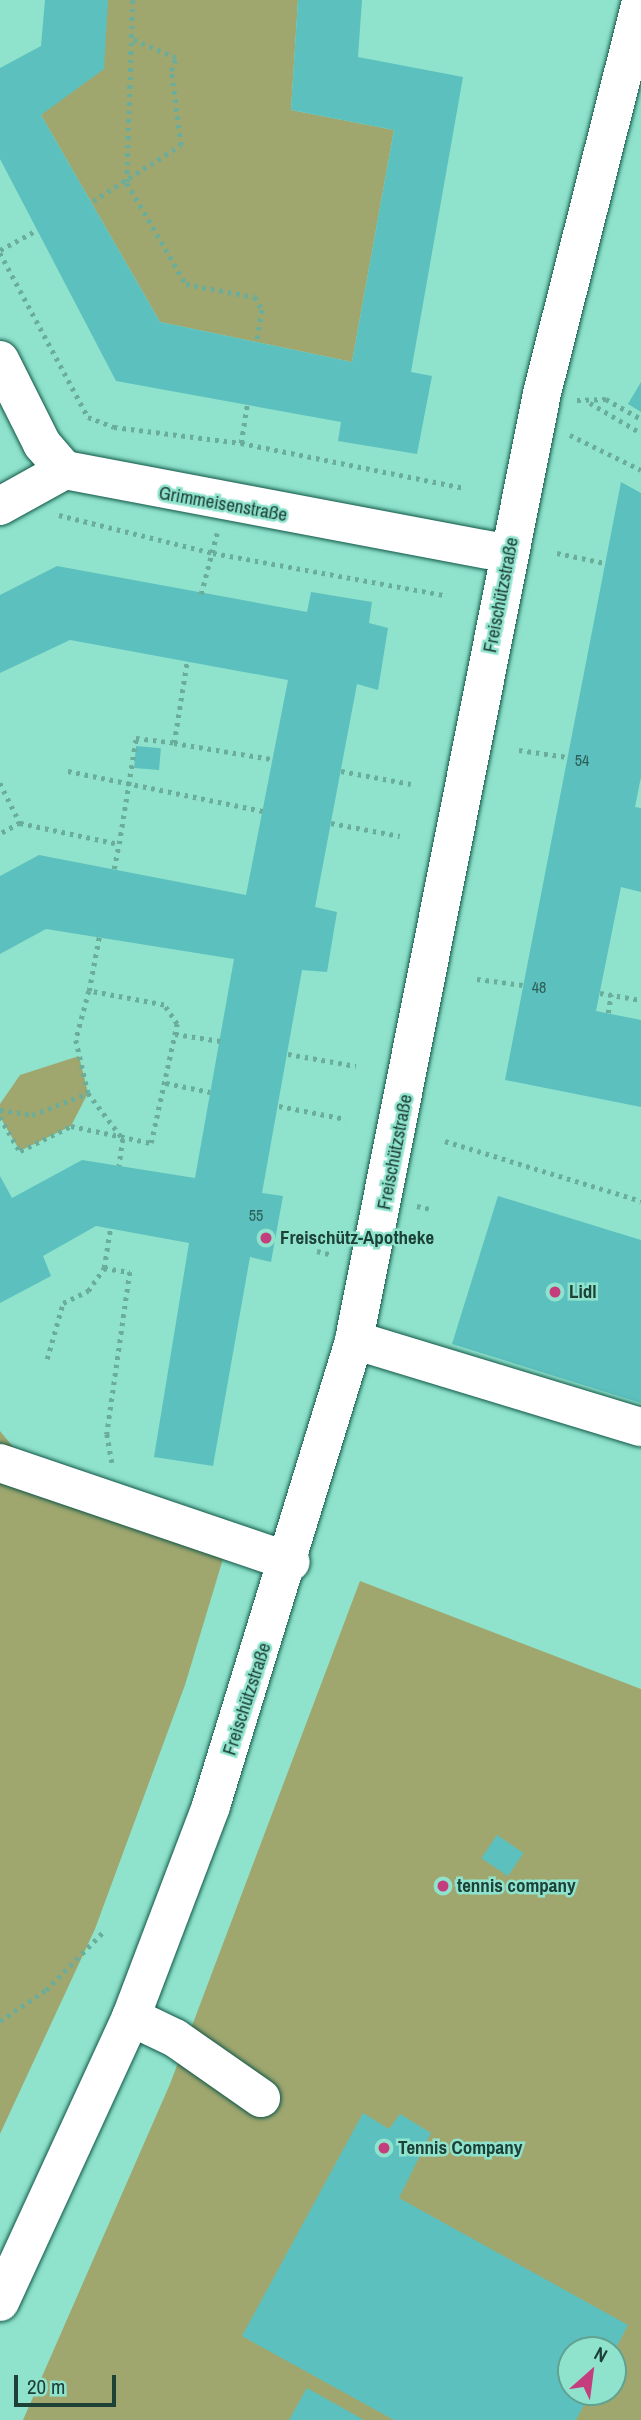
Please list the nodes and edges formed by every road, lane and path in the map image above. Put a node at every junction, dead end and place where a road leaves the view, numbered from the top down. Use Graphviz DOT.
graph roads {
  1 [pos="134,0"];
  2 [pos="641,1"];
  3 [pos="131,39"];
  4 [pos="127,183"];
  5 [pos="93,201"];
  6 [pos="37,230"];
  7 [pos="0,251"];
  8 [pos="257,343"];
  9 [pos="0,360"];
  10 [pos="589,403"];
  11 [pos="247,405"];
  12 [pos="538,409"];
  13 [pos="641,419"];
  14 [pos="641,433"];
  15 [pos="241,443"];
  16 [pos="65,470"];
  17 [pos="641,470"];
  18 [pos="465,488"];
  19 [pos="10,500"];
  20 [pos="223,503"];
  21 [pos="213,553"];
  22 [pos="508,554"];
  23 [pos="557,554"];
  24 [pos="605,563"];
  25 [pos="201,594"];
  26 [pos="443,595"];
  27 [pos="187,661"];
  28 [pos="174,743"];
  29 [pos="519,750"];
  30 [pos="568,757"];
  31 [pos="272,759"];
  32 [pos="68,771"];
  33 [pos="341,771"];
  34 [pos="0,783"];
  35 [pos="131,784"];
  36 [pos="411,784"];
  37 [pos="263,811"];
  38 [pos="20,823"];
  39 [pos="331,823"];
  40 [pos="0,834"];
  41 [pos="400,836"];
  42 [pos="119,844"];
  43 [pos="114,869"];
  44 [pos="99,937"];
  45 [pos="477,979"];
  46 [pos="523,985"];
  47 [pos="89,991"];
  48 [pos="600,993"];
  49 [pos="611,994"];
  50 [pos="641,1000"];
  51 [pos="608,1013"];
  52 [pos="175,1034"];
  53 [pos="220,1041"];
  54 [pos="288,1054"];
  55 [pos="356,1066"];
  56 [pos="166,1083"];
  57 [pos="211,1092"];
  58 [pos="88,1093"];
  59 [pos="279,1106"];
  60 [pos="0,1110"];
  61 [pos="0,1117"];
  62 [pos="346,1119"];
  63 [pos="123,1139"];
  64 [pos="445,1141"];
  65 [pos="119,1166"];
  66 [pos="641,1201"];
  67 [pos="110,1229"];
  68 [pos="104,1268"];
  69 [pos="354,1340"];
  70 [pos="47,1359"];
  71 [pos="641,1427"];
  72 [pos="0,1463"];
  73 [pos="113,1469"];
  74 [pos="291,1562"];
  75 [pos="103,1932"];
  76 [pos="131,2017"];
  77 [pos="0,2021"];
  78 [pos="261,2098"];
  79 [pos="0,2302"];
  1 -- 3 [label="path"];
  2 -- 12 [label="main road, Freischützstraße"];
  3 -- 4 [label="path"];
  3 -- 4 [label="path"];
  4 -- 5 [label="path"];
  4 -- 8 [label="path"];
  6 -- 7 [label="path"];
  7 -- 15 [label="path"];
  9 -- 16 [label="main road"];
  10 -- 12 [label="path"];
  10 -- 13 [label="path"];
  10 -- 14 [label="path"];
  11 -- 15 [label="path"];
  12 -- 17 [label="path"];
  12 -- 22 [label="main road, Freischützstraße"];
  15 -- 18 [label="path"];
  16 -- 19 [label="main road"];
  16 -- 20 [label="main road, Grimmeisenstraße"];
  19 -- 21 [label="path"];
  20 -- 21 [label="path"];
  20 -- 22 [label="main road, Grimmeisenstraße"];
  21 -- 25 [label="path"];
  21 -- 26 [label="path"];
  22 -- 69 [label="main road, Freischützstraße"];
  23 -- 24 [label="path"];
  27 -- 28 [label="path"];
  28 -- 31 [label="path"];
  28 -- 35 [label="path"];
  29 -- 30 [label="path"];
  32 -- 35 [label="path"];
  33 -- 36 [label="path"];
  34 -- 38 [label="path"];
  35 -- 37 [label="path"];
  35 -- 42 [label="path"];
  38 -- 40 [label="path"];
  38 -- 42 [label="path"];
  39 -- 41 [label="path"];
  42 -- 43 [label="path"];
  44 -- 47 [label="path"];
  45 -- 46 [label="path"];
  47 -- 52 [label="path"];
  47 -- 58 [label="path"];
  48 -- 49 [label="path"];
  49 -- 50 [label="path"];
  49 -- 51 [label="path"];
  52 -- 53 [label="path"];
  52 -- 56 [label="path"];
  54 -- 55 [label="path"];
  56 -- 57 [label="path"];
  56 -- 63 [label="path"];
  58 -- 60 [label="path"];
  58 -- 63 [label="path"];
  59 -- 62 [label="path"];
  61 -- 63 [label="path"];
  63 -- 65 [label="path"];
  64 -- 66 [label="path"];
  67 -- 68 [label="path"];
  68 -- 70 [label="path"];
  68 -- 73 [label="path"];
  69 -- 71 [label="main road"];
  69 -- 74 [label="main road, Freischützstraße"];
  72 -- 74 [label="main road"];
  74 -- 76 [label="main road, Freischützstraße"];
  75 -- 77 [label="path"];
  76 -- 78 [label="main road"];
  76 -- 79 [label="main road, Freischützstraße"];
}
